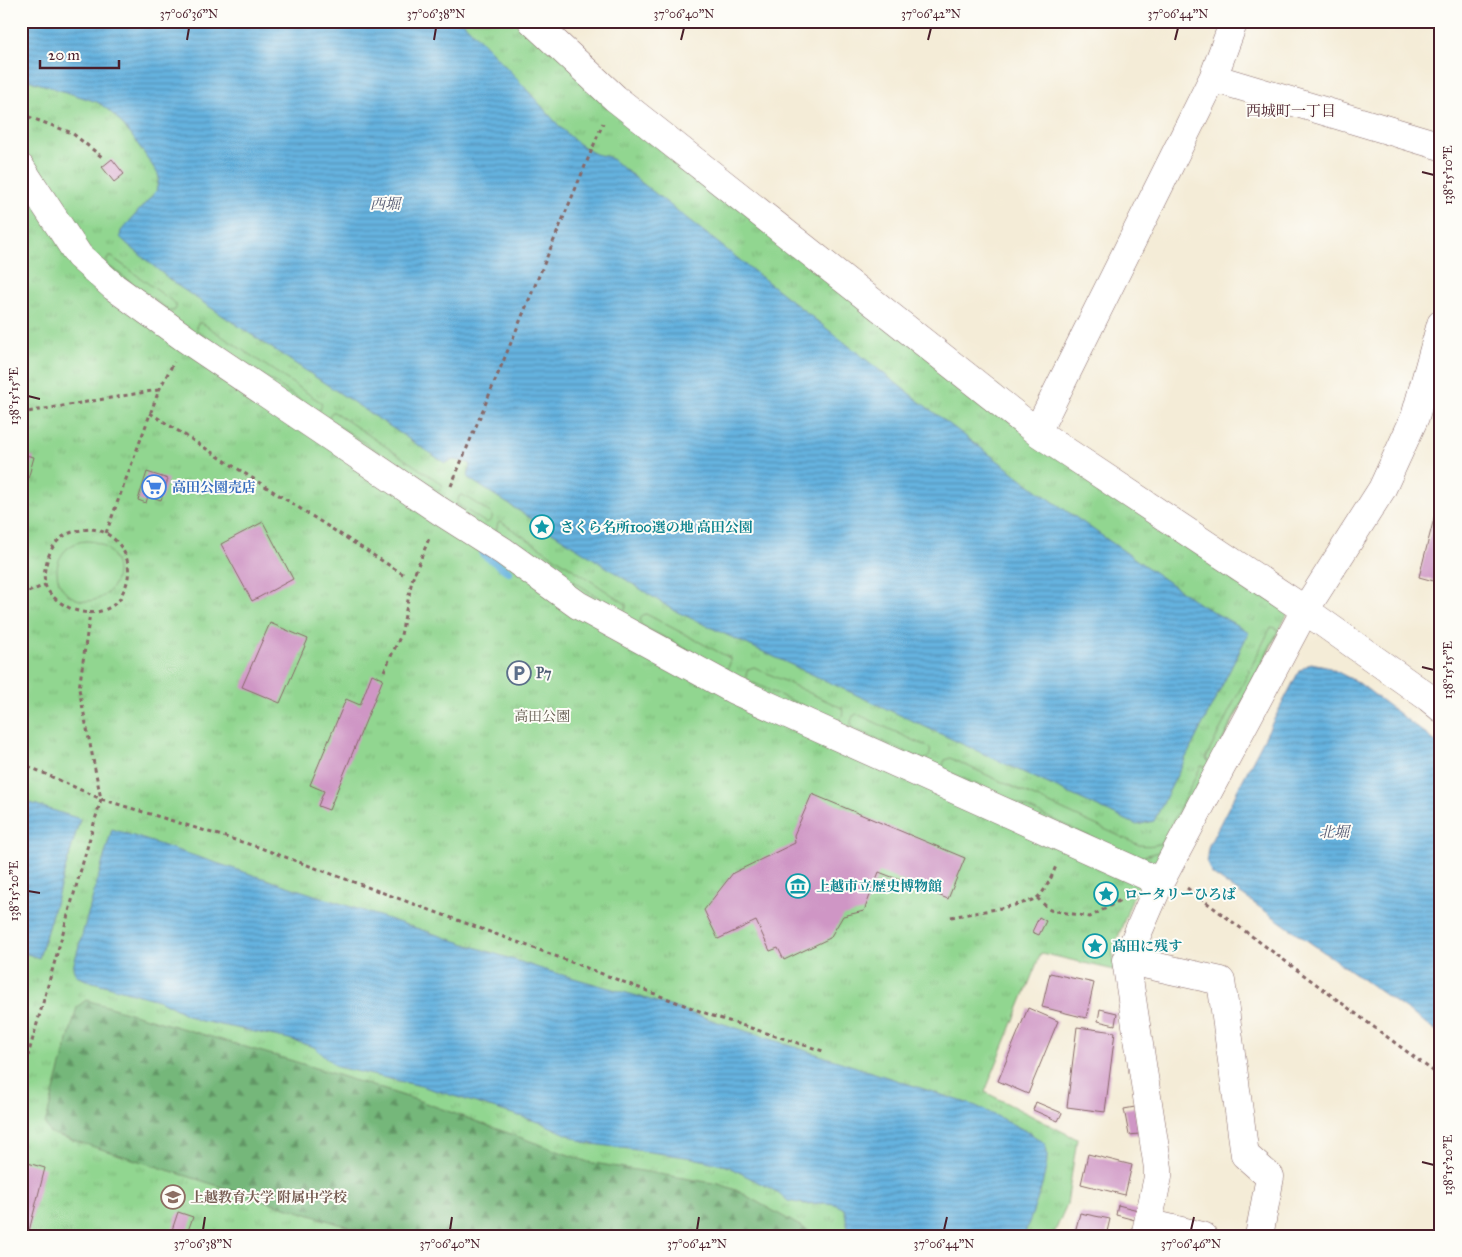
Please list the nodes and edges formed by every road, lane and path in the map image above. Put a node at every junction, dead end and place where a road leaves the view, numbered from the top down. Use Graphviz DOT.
graph roads {
  1 [pos="532,21"];
  2 [pos="1234,21"];
  3 [pos="1213,78"];
  4 [pos="21,114"];
  5 [pos="595,138"];
  6 [pos="1441,146"];
  7 [pos="102,157"];
  8 [pos="21,168"];
  9 [pos="1441,324"];
  10 [pos="186,339"];
  11 [pos="159,390"];
  12 [pos="21,413"];
  13 [pos="150,413"];
  14 [pos="1037,432"];
  15 [pos="440,511"];
  16 [pos="106,534"];
  17 [pos="406,576"];
  18 [pos="45,585"];
  19 [pos="21,595"];
  20 [pos="1305,610"];
  21 [pos="90,613"];
  22 [pos="384,671"];
  23 [pos="1441,708"];
  24 [pos="21,763"];
  25 [pos="101,799"];
  26 [pos="1058,861"];
  27 [pos="1163,877"];
  28 [pos="1126,896"];
  29 [pos="1038,898"];
  30 [pos="951,917"];
  31 [pos="1126,960"];
  32 [pos="823,1051"];
  33 [pos="1441,1077"];
  34 [pos="21,1080"];
  35 [pos="1147,1229"];
  36 [pos="1203,1236"];
  37 [pos="1259,1236"];
  1 -- 14 [label="street"];
  2 -- 3 [label="street"];
  3 -- 6 [label="street"];
  3 -- 14 [label="street"];
  4 -- 7 [label="path"];
  5 -- 15 [label="path"];
  8 -- 10 [label="street"];
  9 -- 20 [label="street"];
  10 -- 11 [label="path"];
  10 -- 15 [label="street"];
  11 -- 12 [label="path"];
  11 -- 13 [label="path"];
  13 -- 16 [label="path"];
  13 -- 17 [label="path"];
  14 -- 20 [label="street"];
  15 -- 22 [label="path"];
  15 -- 27 [label="street"];
  16 -- 18 [label="path"];
  16 -- 21 [label="path"];
  18 -- 19 [label="path"];
  18 -- 21 [label="path"];
  20 -- 23 [label="street"];
  20 -- 27 [label="street"];
  21 -- 25 [label="path"];
  24 -- 25 [label="path"];
  25 -- 32 [label="path"];
  25 -- 34 [label="path"];
  26 -- 29 [label="path"];
  27 -- 31 [label="street"];
  27 -- 33 [label="path"];
  28 -- 29 [label="path"];
  29 -- 30 [label="path"];
  31 -- 35 [label="street"];
  31 -- 37 [label="street"];
  35 -- 36 [label="street"];
}
